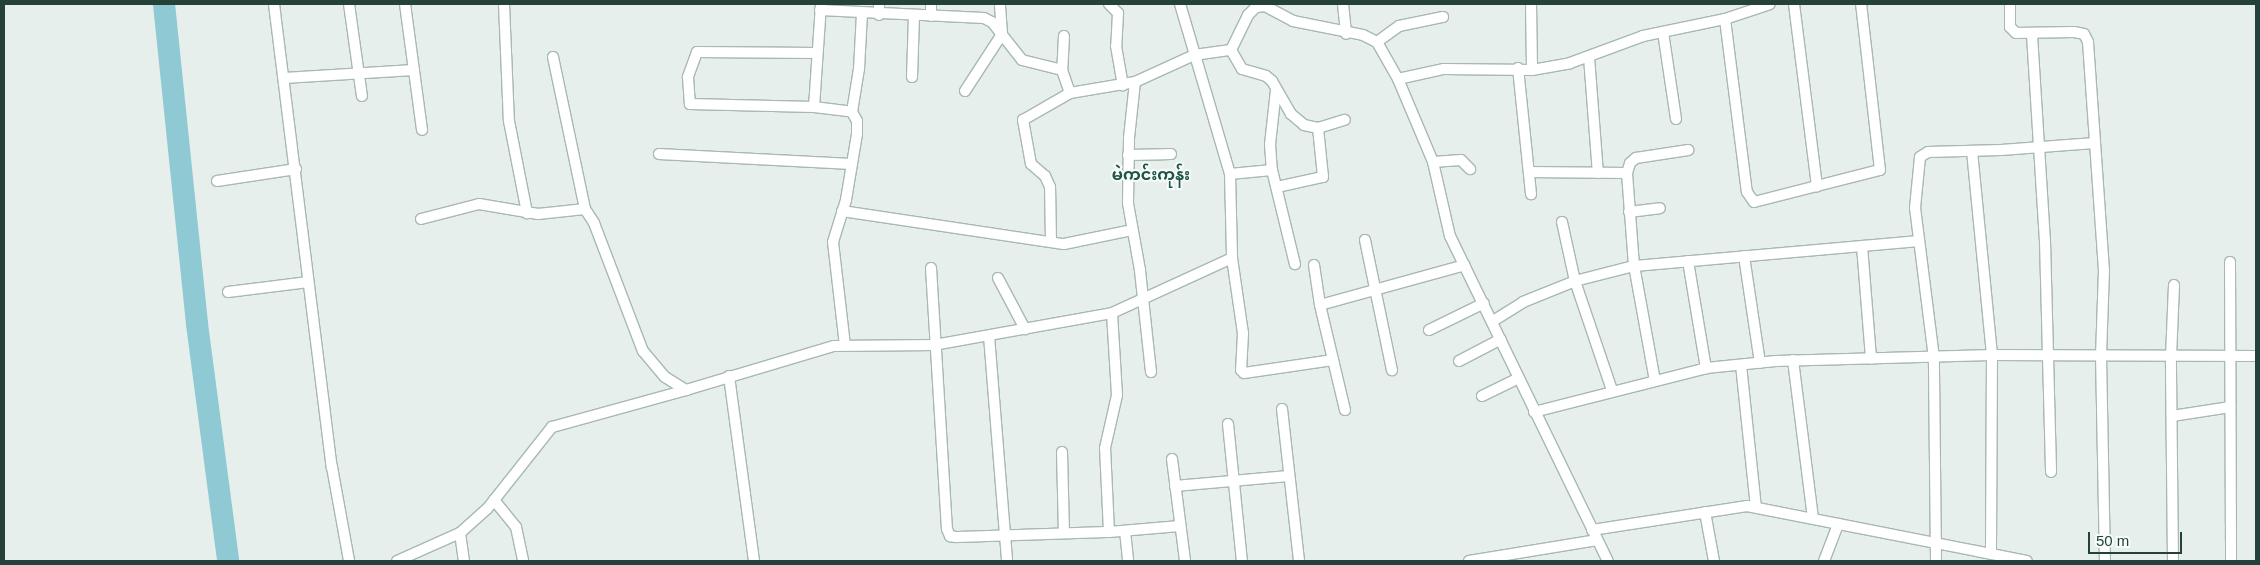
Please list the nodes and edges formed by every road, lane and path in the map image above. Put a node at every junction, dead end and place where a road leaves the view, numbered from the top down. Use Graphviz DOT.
graph roads {
  1 [pos="274,4"];
  2 [pos="349,4"];
  3 [pos="405,4"];
  4 [pos="504,4"];
  5 [pos="931,4"];
  6 [pos="1000,4"];
  7 [pos="1109,4"];
  8 [pos="1180,4"];
  9 [pos="1343,4"];
  10 [pos="1531,4"];
  11 [pos="1770,4"];
  12 [pos="1794,4"];
  13 [pos="1861,4"];
  14 [pos="2010,4"];
  15 [pos="821,7"];
  16 [pos="879,9"];
  17 [pos="862,13"];
  18 [pos="914,16"];
  19 [pos="931,16"];
  20 [pos="1443,16"];
  21 [pos="1725,19"];
  22 [pos="1663,32"];
  23 [pos="1342,33"];
  24 [pos="1002,34"];
  25 [pos="2032,35"];
  26 [pos="1064,36"];
  27 [pos="1377,42"];
  28 [pos="1231,50"];
  29 [pos="817,53"];
  30 [pos="1194,55"];
  31 [pos="553,57"];
  32 [pos="1589,57"];
  33 [pos="1518,68"];
  34 [pos="414,70"];
  35 [pos="1062,70"];
  36 [pos="1532,70"];
  37 [pos="359,73"];
  38 [pos="912,77"];
  39 [pos="284,78"];
  40 [pos="1398,79"];
  41 [pos="1135,82"];
  42 [pos="1123,85"];
  43 [pos="1276,90"];
  44 [pos="965,91"];
  45 [pos="1070,93"];
  46 [pos="362,96"];
  47 [pos="814,107"];
  48 [pos="852,112"];
  49 [pos="1676,119"];
  50 [pos="1345,120"];
  51 [pos="1318,128"];
  52 [pos="422,130"];
  53 [pos="2095,143"];
  54 [pos="2038,147"];
  55 [pos="1688,150"];
  56 [pos="1972,151"];
  57 [pos="659,154"];
  58 [pos="1171,154"];
  59 [pos="1128,156"];
  60 [pos="1433,162"];
  61 [pos="852,164"];
  62 [pos="296,169"];
  63 [pos="1470,169"];
  64 [pos="1272,170"];
  65 [pos="1529,172"];
  66 [pos="1598,173"];
  67 [pos="1627,173"];
  68 [pos="1230,174"];
  69 [pos="217,181"];
  70 [pos="1277,187"];
  71 [pos="1817,188"];
  72 [pos="1531,194"];
  73 [pos="1660,208"];
  74 [pos="585,209"];
  75 [pos="842,211"];
  76 [pos="1629,212"];
  77 [pos="527,213"];
  78 [pos="421,219"];
  79 [pos="1562,222"];
  80 [pos="1132,230"];
  81 [pos="1365,240"];
  82 [pos="1917,241"];
  83 [pos="1051,242"];
  84 [pos="1862,246"];
  85 [pos="1744,256"];
  86 [pos="1232,258"];
  87 [pos="1688,261"];
  88 [pos="2230,262"];
  89 [pos="1295,264"];
  90 [pos="1314,265"];
  91 [pos="1465,265"];
  92 [pos="1634,266"];
  93 [pos="931,268"];
  94 [pos="998,278"];
  95 [pos="1574,281"];
  96 [pos="308,282"];
  97 [pos="2174,285"];
  98 [pos="1375,290"];
  99 [pos="228,292"];
  100 [pos="1144,297"];
  101 [pos="1484,303"];
  102 [pos="1320,306"];
  103 [pos="1112,313"];
  104 [pos="1493,321"];
  105 [pos="1025,329"];
  106 [pos="1429,330"];
  107 [pos="989,336"];
  108 [pos="1501,339"];
  109 [pos="845,344"];
  110 [pos="934,345"];
  111 [pos="1992,355"];
  112 [pos="2050,355"];
  113 [pos="2101,355"];
  114 [pos="2229,356"];
  115 [pos="2256,356"];
  116 [pos="2171,357"];
  117 [pos="1934,358"];
  118 [pos="1871,359"];
  119 [pos="1333,360"];
  120 [pos="1793,360"];
  121 [pos="1459,361"];
  122 [pos="1760,363"];
  123 [pos="1741,365"];
  124 [pos="1706,368"];
  125 [pos="1392,370"];
  126 [pos="1151,372"];
  127 [pos="730,376"];
  128 [pos="1519,378"];
  129 [pos="1655,381"];
  130 [pos="686,390"];
  131 [pos="1612,390"];
  132 [pos="1482,396"];
  133 [pos="2230,407"];
  134 [pos="1282,409"];
  135 [pos="1345,410"];
  136 [pos="1534,412"];
  137 [pos="2172,416"];
  138 [pos="1228,424"];
  139 [pos="1062,452"];
  140 [pos="1172,459"];
  141 [pos="2051,472"];
  142 [pos="1289,476"];
  143 [pos="1234,482"];
  144 [pos="1175,486"];
  145 [pos="494,500"];
  146 [pos="1756,507"];
  147 [pos="1705,512"];
  148 [pos="1814,518"];
  149 [pos="1838,524"];
  150 [pos="1180,526"];
  151 [pos="1592,530"];
  152 [pos="1125,531"];
  153 [pos="1110,532"];
  154 [pos="460,533"];
  155 [pos="1064,533"];
  156 [pos="1004,536"];
  157 [pos="1597,540"];
  158 [pos="1938,545"];
  159 [pos="1998,557"];
  160 [pos="408,559"];
  161 [pos="349,561"];
  162 [pos="397,561"];
  163 [pos="464,561"];
  164 [pos="523,561"];
  165 [pos="754,561"];
  166 [pos="1007,561"];
  167 [pos="1128,561"];
  168 [pos="1185,561"];
  169 [pos="1242,561"];
  170 [pos="1299,561"];
  171 [pos="1469,561"];
  172 [pos="1608,561"];
  173 [pos="1714,561"];
  174 [pos="1824,561"];
  175 [pos="1936,561"];
  176 [pos="2027,561"];
  177 [pos="2105,561"];
  178 [pos="2173,561"];
  179 [pos="2230,561"];
  1 -- 39 [label="street"];
  2 -- 37 [label="street"];
  3 -- 34 [label="street"];
  4 -- 77 [label="street"];
  5 -- 19 [label="street"];
  6 -- 24 [label="street"];
  7 -- 42 [label="street"];
  8 -- 30 [label="street"];
  9 -- 23 [label="street"];
  10 -- 36 [label="street"];
  11 -- 21 [label="street"];
  12 -- 71 [label="street"];
  13 -- 71 [label="street"];
  14 -- 25 [label="street"];
  15 -- 17 [label="street"];
  15 -- 29 [label="street"];
  16 -- 17 [label="street"];
  16 -- 18 [label="street"];
  17 -- 48 [label="street"];
  18 -- 19 [label="street"];
  18 -- 38 [label="street"];
  19 -- 24 [label="street"];
  20 -- 27 [label="street"];
  21 -- 22 [label="street"];
  21 -- 71 [label="street"];
  22 -- 32 [label="street"];
  22 -- 49 [label="street"];
  23 -- 27 [label="street"];
  23 -- 28 [label="street"];
  24 -- 35 [label="street"];
  24 -- 44 [label="street"];
  25 -- 53 [label="street"];
  25 -- 54 [label="street"];
  26 -- 35 [label="street"];
  27 -- 40 [label="street"];
  28 -- 30 [label="street"];
  28 -- 43 [label="street"];
  29 -- 47 [label="street"];
  29 -- 47 [label="street"];
  30 -- 41 [label="street"];
  30 -- 68 [label="street"];
  31 -- 74 [label="street"];
  32 -- 36 [label="street"];
  32 -- 66 [label="street"];
  33 -- 36 [label="street"];
  33 -- 40 [label="street"];
  33 -- 65 [label="street"];
  34 -- 37 [label="street"];
  34 -- 52 [label="street"];
  35 -- 45 [label="street"];
  37 -- 39 [label="street"];
  37 -- 46 [label="street"];
  39 -- 62 [label="street"];
  40 -- 60 [label="street"];
  41 -- 42 [label="street"];
  41 -- 59 [label="street"];
  42 -- 45 [label="street"];
  43 -- 51 [label="street"];
  43 -- 64 [label="street"];
  45 -- 83 [label="street"];
  47 -- 48 [label="street"];
  48 -- 61 [label="street"];
  50 -- 51 [label="street"];
  51 -- 70 [label="street"];
  53 -- 54 [label="street"];
  53 -- 113 [label="street"];
  54 -- 56 [label="street"];
  54 -- 112 [label="street"];
  55 -- 67 [label="street"];
  56 -- 82 [label="street"];
  56 -- 111 [label="street"];
  57 -- 61 [label="street"];
  58 -- 59 [label="street"];
  59 -- 80 [label="street"];
  60 -- 63 [label="street"];
  60 -- 91 [label="street"];
  61 -- 75 [label="street"];
  62 -- 69 [label="street"];
  62 -- 96 [label="street"];
  64 -- 68 [label="street"];
  64 -- 70 [label="street"];
  65 -- 66 [label="street"];
  65 -- 72 [label="street"];
  66 -- 67 [label="street"];
  67 -- 76 [label="street"];
  68 -- 86 [label="street"];
  70 -- 89 [label="street"];
  73 -- 76 [label="street"];
  74 -- 77 [label="street"];
  74 -- 130 [label="street"];
  75 -- 83 [label="street"];
  75 -- 109 [label="street"];
  76 -- 92 [label="street"];
  77 -- 78 [label="street"];
  79 -- 95 [label="street"];
  80 -- 83 [label="street"];
  80 -- 100 [label="street"];
  81 -- 98 [label="street"];
  82 -- 84 [label="street"];
  82 -- 117 [label="street"];
  84 -- 85 [label="street"];
  84 -- 118 [label="street"];
  85 -- 87 [label="street"];
  85 -- 122 [label="street"];
  86 -- 100 [label="street"];
  86 -- 119 [label="street"];
  87 -- 92 [label="street"];
  87 -- 124 [label="street"];
  88 -- 114 [label="street"];
  90 -- 102 [label="street"];
  91 -- 98 [label="street"];
  91 -- 101 [label="street"];
  92 -- 95 [label="street"];
  92 -- 129 [label="street"];
  93 -- 110 [label="street"];
  94 -- 105 [label="street"];
  95 -- 104 [label="street"];
  95 -- 131 [label="street"];
  96 -- 99 [label="street"];
  96 -- 161 [label="street"];
  97 -- 116 [label="street"];
  98 -- 102 [label="street"];
  98 -- 125 [label="street"];
  100 -- 103 [label="street"];
  100 -- 126 [label="street"];
  101 -- 104 [label="street"];
  101 -- 106 [label="street"];
  102 -- 119 [label="street"];
  103 -- 105 [label="street"];
  103 -- 153 [label="street"];
  104 -- 108 [label="street"];
  105 -- 107 [label="street"];
  107 -- 110 [label="street"];
  107 -- 156 [label="street"];
  108 -- 121 [label="street"];
  108 -- 128 [label="street"];
  109 -- 110 [label="street"];
  109 -- 127 [label="street"];
  110 -- 156 [label="street"];
  111 -- 112 [label="street"];
  111 -- 117 [label="street"];
  111 -- 159 [label="street"];
  112 -- 113 [label="street"];
  112 -- 141 [label="street"];
  113 -- 116 [label="street"];
  113 -- 177 [label="street"];
  114 -- 115 [label="street"];
  114 -- 116 [label="street"];
  114 -- 133 [label="street"];
  116 -- 137 [label="street"];
  117 -- 118 [label="street"];
  117 -- 158 [label="street"];
  118 -- 120 [label="street"];
  119 -- 135 [label="street"];
  120 -- 122 [label="street"];
  120 -- 148 [label="street"];
  122 -- 123 [label="street"];
  123 -- 124 [label="street"];
  123 -- 146 [label="street"];
  124 -- 129 [label="street"];
  127 -- 130 [label="street"];
  127 -- 165 [label="street"];
  128 -- 132 [label="street"];
  128 -- 136 [label="street"];
  129 -- 131 [label="street"];
  130 -- 145 [label="street"];
  131 -- 136 [label="street"];
  133 -- 137 [label="street"];
  133 -- 179 [label="street"];
  134 -- 142 [label="street"];
  136 -- 151 [label="street"];
  137 -- 178 [label="street"];
  138 -- 143 [label="street"];
  139 -- 155 [label="street"];
  140 -- 144 [label="street"];
  142 -- 143 [label="street"];
  142 -- 170 [label="street"];
  143 -- 144 [label="street"];
  143 -- 169 [label="street"];
  144 -- 150 [label="street"];
  145 -- 154 [label="street"];
  145 -- 164 [label="street"];
  146 -- 147 [label="street"];
  146 -- 148 [label="street"];
  147 -- 151 [label="street"];
  147 -- 173 [label="street"];
  148 -- 149 [label="street"];
  149 -- 158 [label="street"];
  149 -- 174 [label="street"];
  150 -- 152 [label="street"];
  150 -- 168 [label="street"];
  151 -- 157 [label="street"];
  152 -- 153 [label="street"];
  152 -- 167 [label="street"];
  153 -- 155 [label="street"];
  154 -- 160 [label="street"];
  154 -- 163 [label="street"];
  155 -- 156 [label="street"];
  156 -- 166 [label="street"];
  157 -- 171 [label="street"];
  157 -- 172 [label="street"];
  158 -- 159 [label="street"];
  158 -- 175 [label="street"];
  159 -- 176 [label="street"];
  160 -- 162 [label="street"];
}
